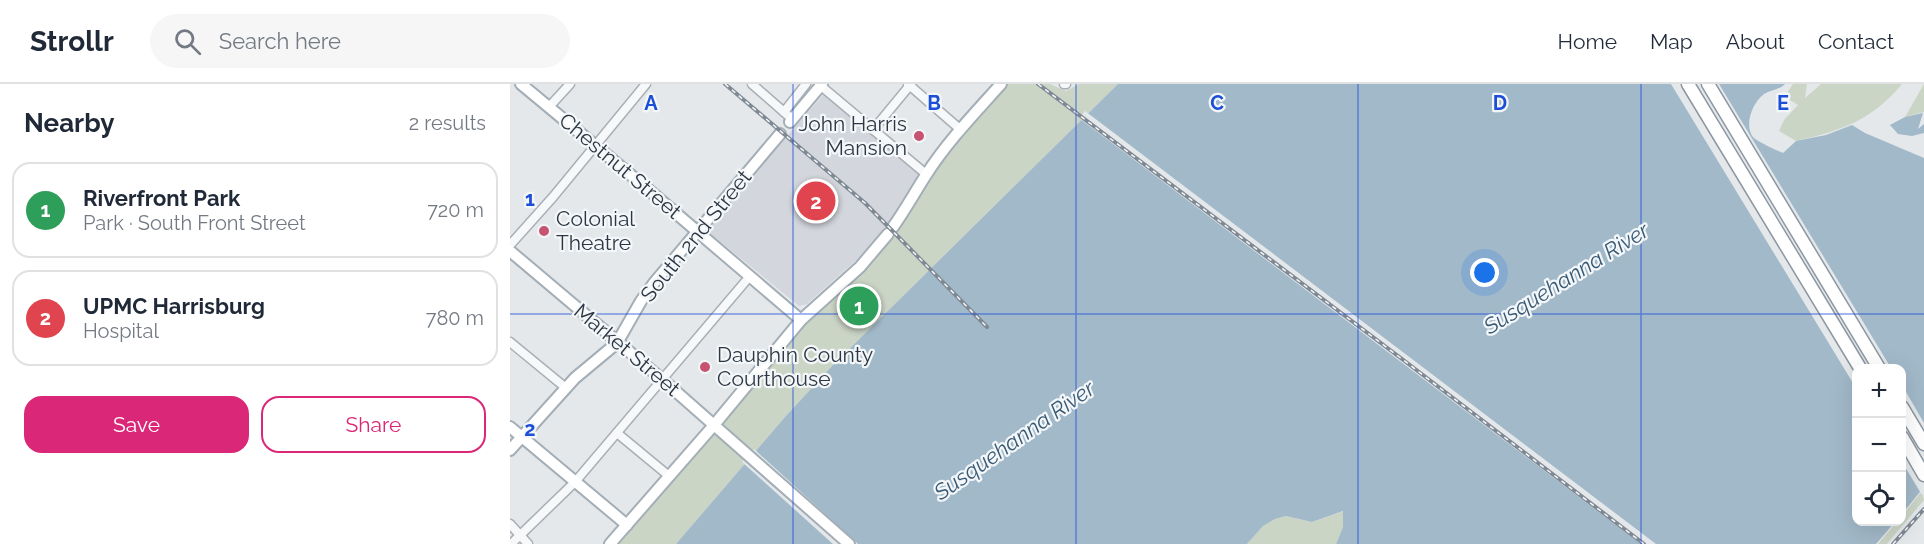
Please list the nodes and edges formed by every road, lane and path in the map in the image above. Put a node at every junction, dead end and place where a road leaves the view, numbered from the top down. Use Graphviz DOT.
graph roads {
  1 [pos="521,84"];
  2 [pos="570,84"];
  3 [pos="646,84"];
  4 [pos="752,84"];
  5 [pos="806,84"];
  6 [pos="909,84"];
  7 [pos="1001,84"];
  8 [pos="1688,84"];
  9 [pos="1708,84"];
  10 [pos="821,85"];
  11 [pos="549,107"];
  12 [pos="789,118"];
  13 [pos="961,129"];
  14 [pos="873,130"];
  15 [pos="780,134"];
  16 [pos="595,146"];
  17 [pos="926,174"];
  18 [pos="698,231"];
  19 [pos="510,245"];
  20 [pos="510,251"];
  21 [pos="750,276"];
  22 [pos="801,320"];
  23 [pos="510,342"];
  24 [pos="617,343"];
  25 [pos="1857,364"];
  26 [pos="1876,364"];
  27 [pos="662,379"];
  28 [pos="566,388"];
  29 [pos="1906,414"];
  30 [pos="714,425"];
  31 [pos="510,427"];
  32 [pos="617,433"];
  33 [pos="523,438"];
  34 [pos="1906,444"];
  35 [pos="1924,444"];
  36 [pos="510,450"];
  37 [pos="1924,475"];
  38 [pos="669,476"];
  39 [pos="575,482"];
  40 [pos="510,524"];
  41 [pos="627,525"];
  42 [pos="520,535"];
  43 [pos="511,544"];
  44 [pos="528,544"];
  45 [pos="610,544"];
  46 [pos="849,544"];
  1 -- 11 [label="main road, Chestnut Street"];
  2 -- 11 [label="street"];
  3 -- 16 [label="street"];
  4 -- 12 [label="street"];
  5 -- 12 [label="street"];
  6 -- 13 [label="street"];
  6 -- 14 [label="street"];
  7 -- 13 [label="main road"];
  8 -- 25 [label="highway"];
  9 -- 26 [label="highway"];
  10 -- 12 [label="main road"];
  10 -- 14 [label="street"];
  11 -- 16 [label="main road, Chestnut Street"];
  13 -- 17 [label="main road"];
  14 -- 17 [label="street"];
  15 -- 18 [label="main road, South 2nd Street"];
  16 -- 18 [label="main road, Chestnut Street"];
  16 -- 19 [label="street"];
  17 -- 22 [label="main road"];
  18 -- 21 [label="main road, Chestnut Street"];
  18 -- 24 [label="main road, South 2nd Street"];
  20 -- 24 [label="main road, Market Street"];
  21 -- 22 [label="main road, Chestnut Street"];
  21 -- 27 [label="street"];
  22 -- 30 [label="main road"];
  23 -- 28 [label="street"];
  24 -- 27 [label="main road, Market Street"];
  24 -- 28 [label="main road, South 2nd Street"];
  27 -- 30 [label="main road, Market Street"];
  27 -- 32 [label="street"];
  28 -- 33 [label="main road, South 2nd Street"];
  29 -- 35 [label="highway"];
  30 -- 38 [label="main road"];
  30 -- 46 [label="main road, Market Street"];
  31 -- 33 [label="main road"];
  32 -- 38 [label="street"];
  32 -- 39 [label="street"];
  33 -- 36 [label="main road, South 2nd Street"];
  33 -- 39 [label="main road"];
  34 -- 37 [label="highway"];
  38 -- 41 [label="main road"];
  39 -- 41 [label="main road"];
  39 -- 42 [label="street"];
  40 -- 42 [label="street"];
  41 -- 45 [label="main road"];
  42 -- 43 [label="street"];
  42 -- 44 [label="street"];
}
